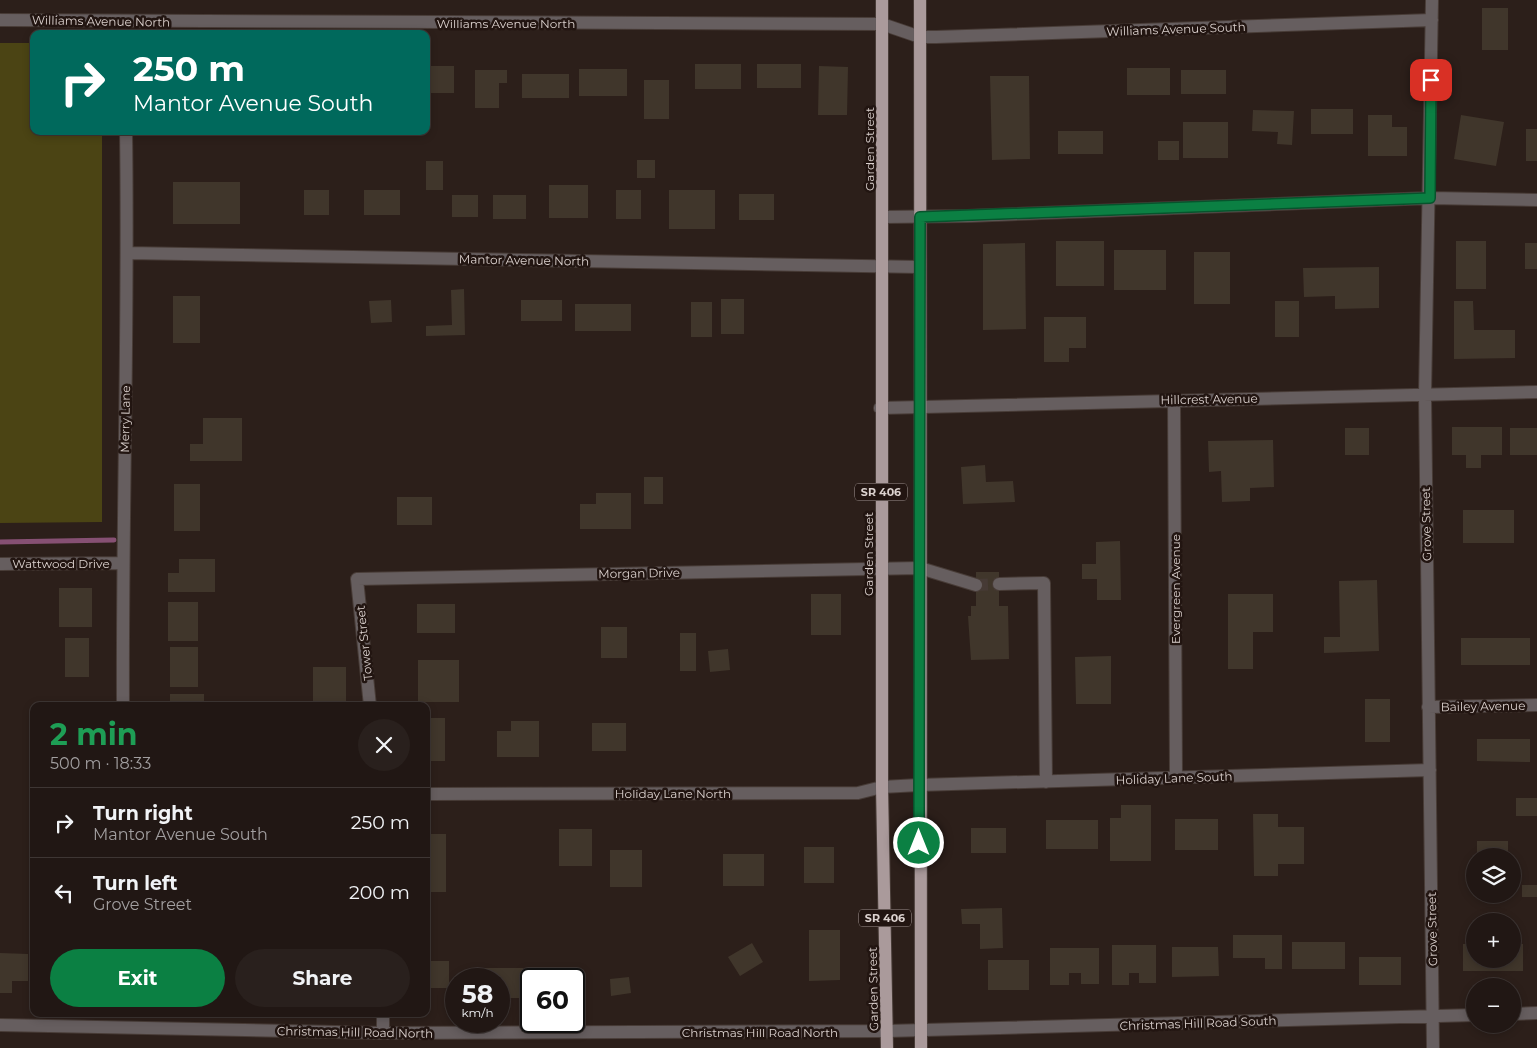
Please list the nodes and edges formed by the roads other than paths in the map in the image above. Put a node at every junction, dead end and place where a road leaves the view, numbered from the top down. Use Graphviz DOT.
graph roads {
  1 [pos="882,0"];
  2 [pos="920,0"];
  3 [pos="1432,0"];
  4 [pos="0,20"];
  5 [pos="1432,20"];
  6 [pos="882,24"];
  7 [pos="124,28"];
  8 [pos="920,37"];
  9 [pos="126,135"];
  10 [pos="1430,198"];
  11 [pos="1537,200"];
  12 [pos="883,217"];
  13 [pos="920,217"];
  14 [pos="128,253"];
  15 [pos="883,266"];
  16 [pos="920,267"];
  17 [pos="1537,392"];
  18 [pos="1425,395"];
  19 [pos="1174,400"];
  20 [pos="920,407"];
  21 [pos="880,408"];
  22 [pos="122,563"];
  23 [pos="0,564"];
  24 [pos="882,568"];
  25 [pos="920,568"];
  26 [pos="357,579"];
  27 [pos="999,584"];
  28 [pos="976,585"];
  29 [pos="123,702"];
  30 [pos="370,702"];
  31 [pos="1537,705"];
  32 [pos="1428,707"];
  33 [pos="1430,770"];
  34 [pos="1176,777"];
  35 [pos="1046,782"];
  36 [pos="919,785"];
  37 [pos="882,788"];
  38 [pos="430,794"];
  39 [pos="1537,1013"];
  40 [pos="1521,1014"];
  41 [pos="1466,1015"];
  42 [pos="1433,1016"];
  43 [pos="383,1017"];
  44 [pos="124,1020"];
  45 [pos="0,1025"];
  46 [pos="887,1031"];
  47 [pos="921,1031"];
  48 [pos="383,1033"];
  49 [pos="887,1048"];
  50 [pos="921,1048"];
  51 [pos="1434,1048"];
  1 -- 6 [label="main road, Garden Street / SR 406"];
  2 -- 8 [label="main road, SR 406"];
  3 -- 5 [label="street, Grove Street"];
  4 -- 7 [label="street, Williams Avenue North"];
  5 -- 8 [label="street, Williams Avenue South"];
  5 -- 10 [label="street, Grove Street"];
  6 -- 7 [label="street, Williams Avenue North"];
  6 -- 8 [label="street, Williams Avenue North"];
  6 -- 12 [label="main road, Garden Street / SR 406"];
  8 -- 13 [label="main road, SR 406"];
  9 -- 14 [label="street, Merry Lane"];
  10 -- 11 [label="street"];
  10 -- 13 [label="street"];
  10 -- 18 [label="street, Grove Street"];
  12 -- 13 [label="street"];
  12 -- 15 [label="main road, Garden Street / SR 406"];
  13 -- 16 [label="main road, SR 406"];
  14 -- 15 [label="street, Mantor Avenue North"];
  14 -- 22 [label="street, Merry Lane"];
  15 -- 16 [label="street, Mantor Avenue North"];
  15 -- 21 [label="main road, Garden Street / SR 406"];
  16 -- 20 [label="main road, SR 406"];
  17 -- 18 [label="street, Hillcrest Avenue"];
  18 -- 19 [label="street, Hillcrest Avenue"];
  18 -- 32 [label="street, Grove Street"];
  19 -- 20 [label="street, Hillcrest Avenue"];
  19 -- 34 [label="street, Evergreen Avenue"];
  20 -- 21 [label="street, Hillcrest Avenue"];
  20 -- 25 [label="main road, SR 406"];
  21 -- 24 [label="main road, Garden Street / SR 406"];
  22 -- 23 [label="street, Wattwood Drive"];
  22 -- 29 [label="street, Merry Lane"];
  24 -- 25 [label="street, Morgan Drive"];
  24 -- 26 [label="street, Morgan Drive"];
  24 -- 37 [label="main road, Garden Street / SR 406"];
  25 -- 28 [label="street, Morgan Drive"];
  25 -- 36 [label="main road, SR 406"];
  26 -- 30 [label="street, Tower Street"];
  27 -- 35 [label="street"];
  31 -- 32 [label="street, Bailey Avenue"];
  32 -- 33 [label="street, Grove Street"];
  33 -- 34 [label="street, Holiday Lane South"];
  33 -- 42 [label="street, Grove Street"];
  34 -- 35 [label="street, Holiday Lane South"];
  35 -- 36 [label="street, Holiday Lane South"];
  36 -- 37 [label="street, Holiday Lane North"];
  36 -- 47 [label="main road, SR 406"];
  37 -- 38 [label="street, Holiday Lane North"];
  37 -- 46 [label="main road, Garden Street / SR 406"];
  39 -- 40 [label="street"];
  41 -- 42 [label="street, Christmas Hill Road South"];
  42 -- 47 [label="street, Christmas Hill Road South"];
  42 -- 51 [label="street, Grove Street"];
  43 -- 48 [label="street"];
  44 -- 45 [label="street, Christmas Hill Road North"];
  44 -- 48 [label="street, Christmas Hill Road North"];
  46 -- 47 [label="street, Christmas Hill Road North"];
  46 -- 48 [label="street, Christmas Hill Road North"];
  46 -- 49 [label="main road, Garden Street / SR 406"];
  47 -- 50 [label="main road, SR 406"];
}
